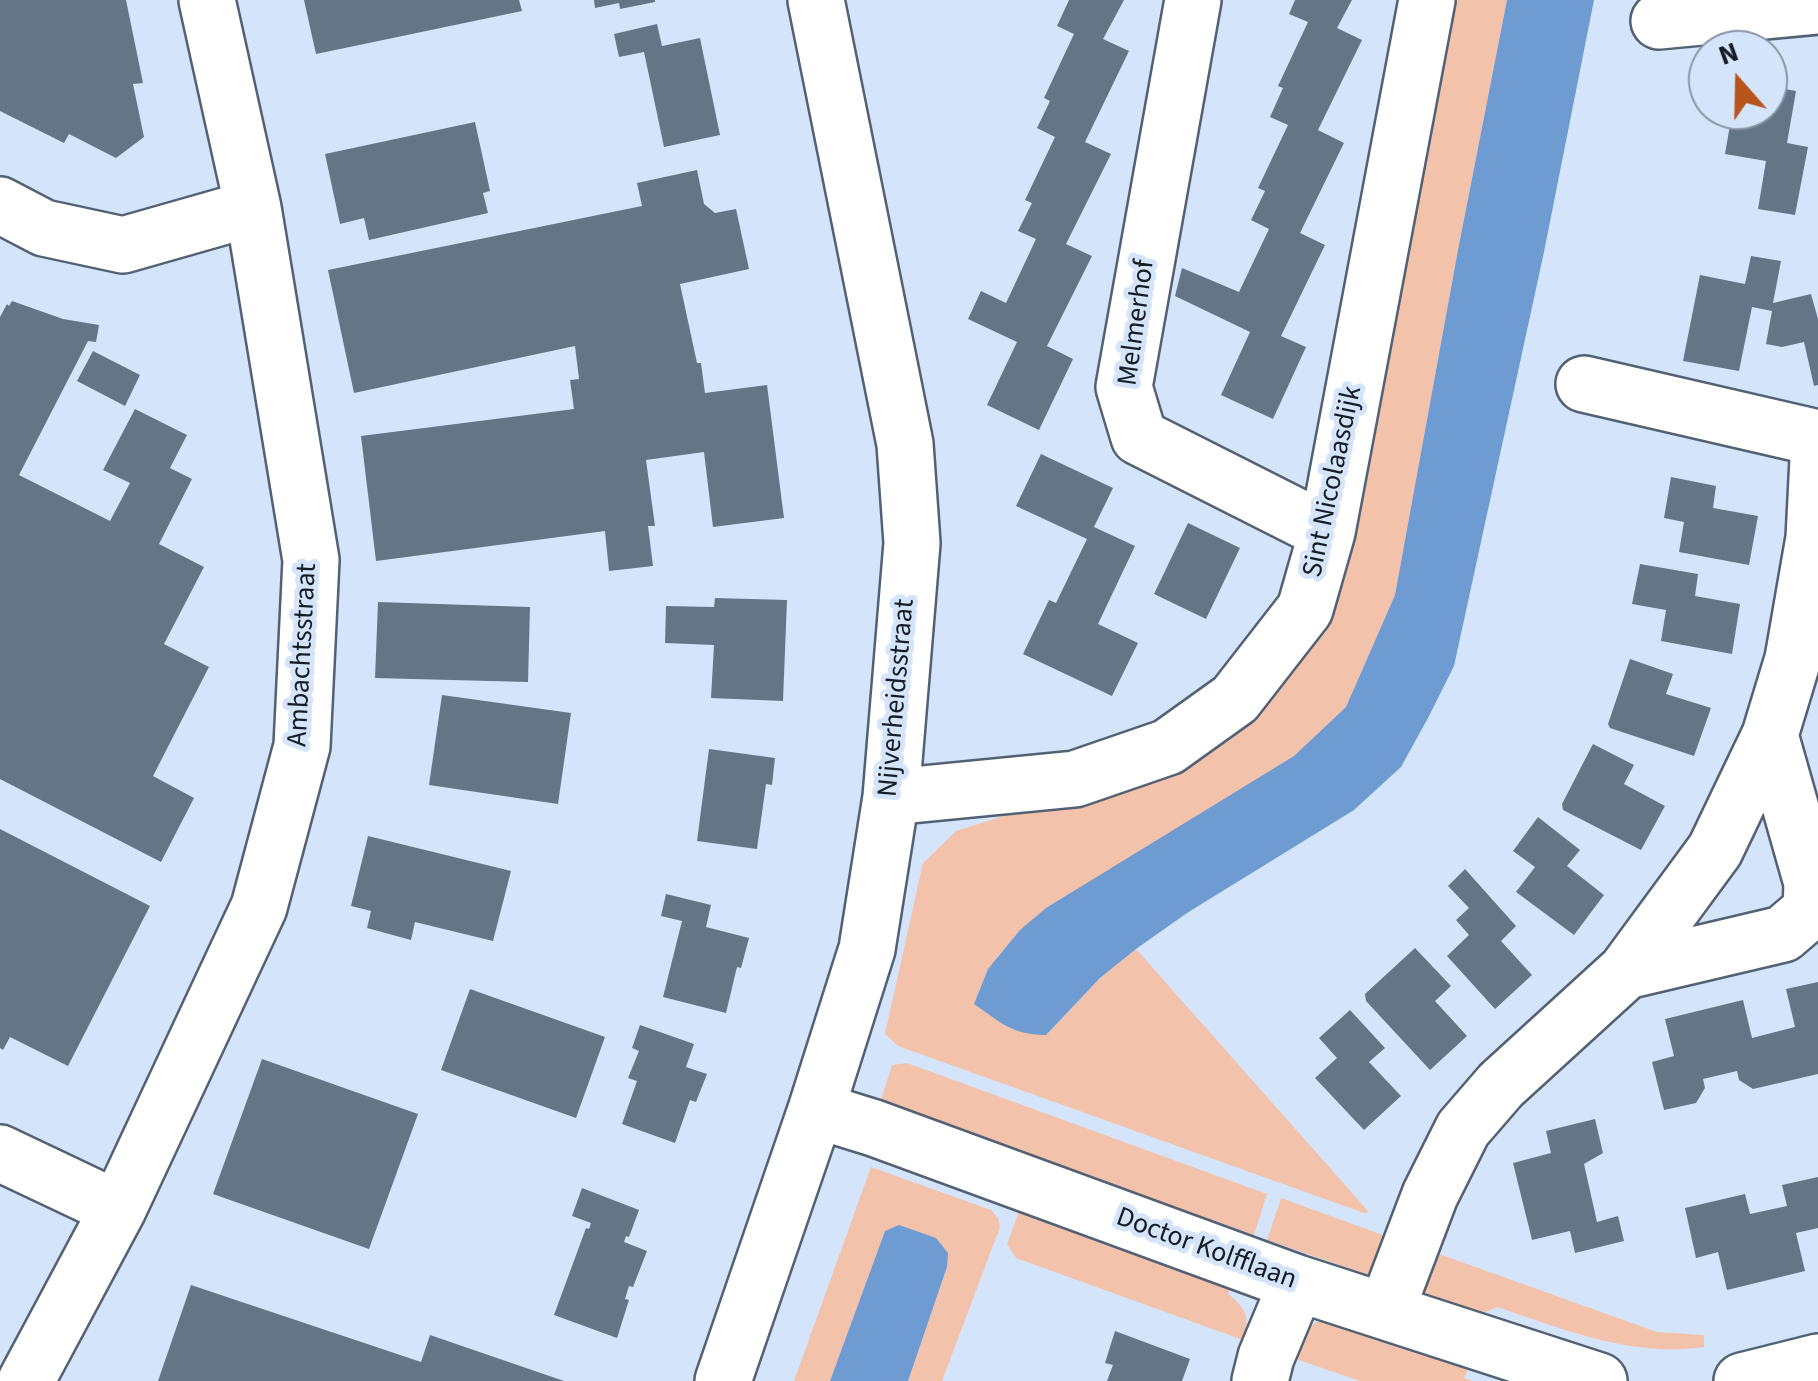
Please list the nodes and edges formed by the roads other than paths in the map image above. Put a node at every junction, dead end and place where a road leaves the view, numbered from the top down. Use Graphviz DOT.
graph roads {
  1 [pos="207,0"];
  2 [pos="816,0"];
  3 [pos="1193,0"];
  4 [pos="1427,0"];
  5 [pos="1818,6"];
  6 [pos="1659,20"];
  7 [pos="0,205"];
  8 [pos="253,208"];
  9 [pos="1584,384"];
  10 [pos="1818,438"];
  11 [pos="1818,460"];
  12 [pos="1327,532"];
  13 [pos="1770,735"];
  14 [pos="891,796"];
  15 [pos="1626,971"];
  16 [pos="816,1110"];
  17 [pos="0,1152"];
  18 [pos="118,1209"];
  19 [pos="1297,1283"];
  20 [pos="1386,1311"];
  21 [pos="1818,1362"];
  22 [pos="26,1381"];
  23 [pos="724,1381"];
  24 [pos="1260,1381"];
  25 [pos="1599,1381"];
  26 [pos="1742,1381"];
  1 -- 8 [label="street, Ambachtsstraat"];
  2 -- 14 [label="street, Nijverheidsstraat"];
  3 -- 12 [label="street, Melmerhof"];
  4 -- 12 [label="street, Sint Nicolaasdijk"];
  5 -- 6 [label="street"];
  7 -- 8 [label="street"];
  8 -- 18 [label="street, Ambachtsstraat"];
  9 -- 10 [label="street"];
  11 -- 13 [label="street"];
  12 -- 14 [label="street, Sint Nicolaasdijk"];
  13 -- 15 [label="street"];
  13 -- 15 [label="street"];
  14 -- 16 [label="street, Nijverheidsstraat"];
  15 -- 20 [label="street"];
  16 -- 19 [label="street, Doctor Kolfflaan"];
  16 -- 23 [label="street, Nijverheidsstraat"];
  17 -- 18 [label="street"];
  18 -- 22 [label="street, Ambachtsstraat"];
  19 -- 20 [label="street, Doctor Kolfflaan"];
  19 -- 24 [label="street"];
  20 -- 25 [label="street, Doctor Kolfflaan"];
  21 -- 26 [label="street"];
}
